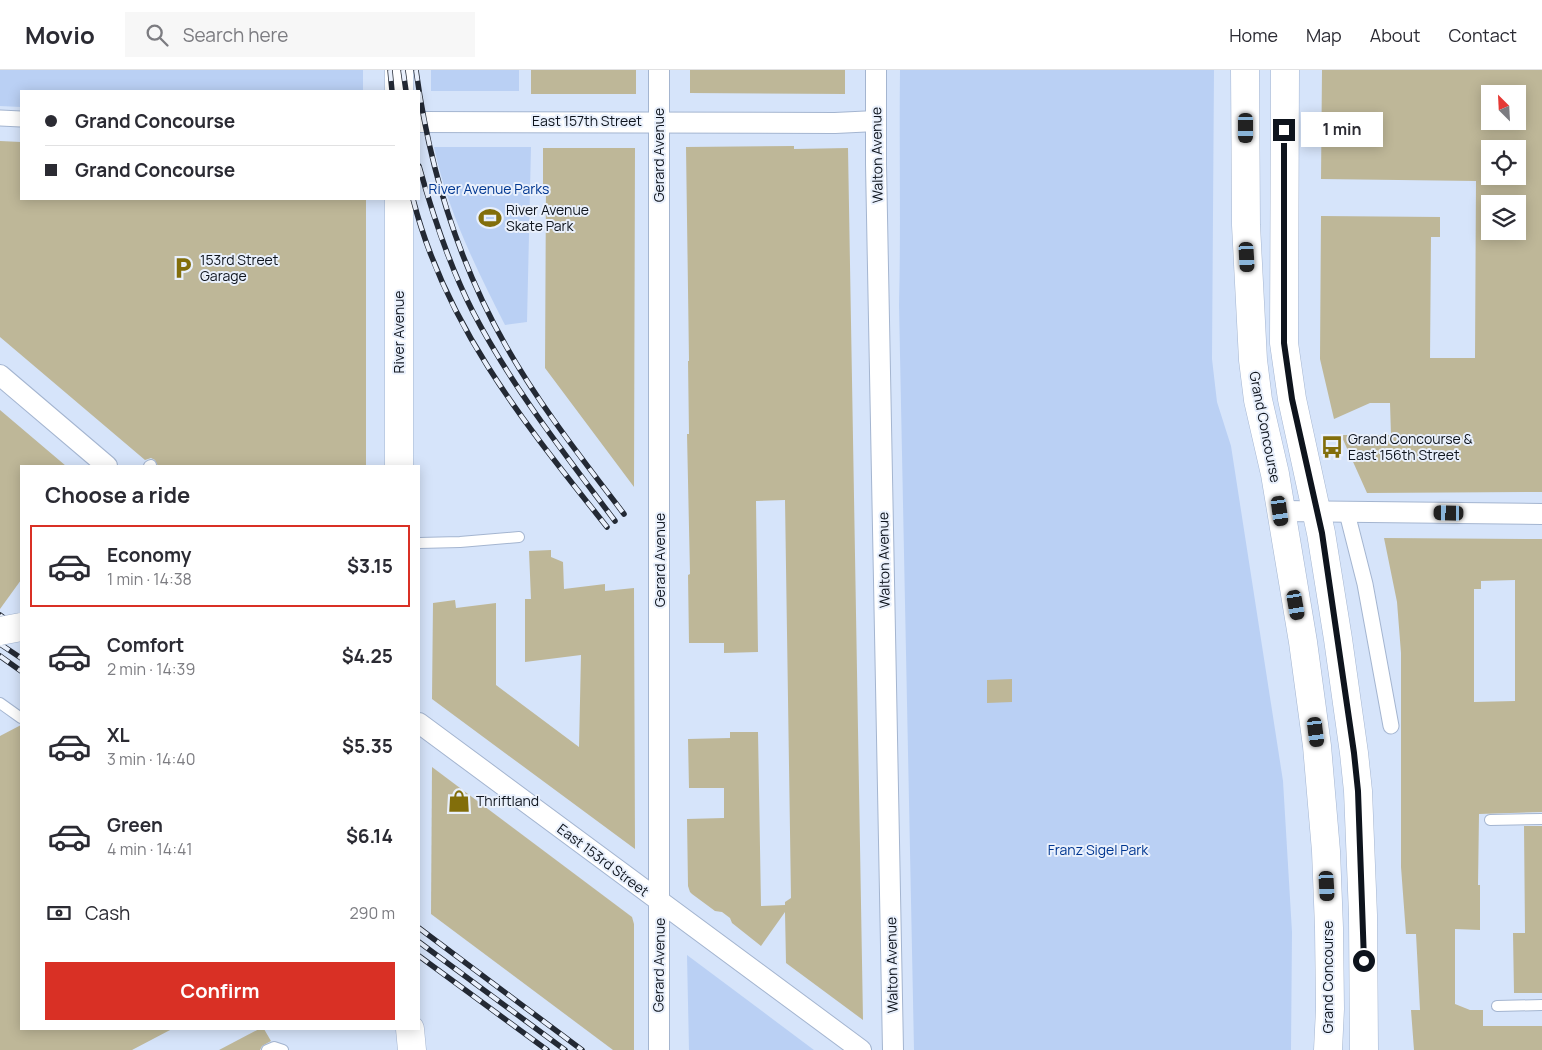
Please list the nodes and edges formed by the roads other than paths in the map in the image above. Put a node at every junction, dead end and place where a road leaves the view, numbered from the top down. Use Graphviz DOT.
graph roads {
  1 [pos="399,70"];
  2 [pos="659,70"];
  3 [pos="876,70"];
  4 [pos="1245,70"];
  5 [pos="1285,70"];
  6 [pos="399,90"];
  7 [pos="0,118"];
  8 [pos="20,119"];
  9 [pos="659,121"];
  10 [pos="876,121"];
  11 [pos="420,122"];
  12 [pos="399,200"];
  13 [pos="0,375"];
  14 [pos="106,465"];
  15 [pos="399,465"];
  16 [pos="1280,511"];
  17 [pos="1317,512"];
  18 [pos="1347,512"];
  19 [pos="1542,514"];
  20 [pos="519,537"];
  21 [pos="420,543"];
  22 [pos="20,627"];
  23 [pos="0,631"];
  24 [pos="0,703"];
  25 [pos="20,717"];
  26 [pos="420,724"];
  27 [pos="1390,726"];
  28 [pos="1542,819"];
  29 [pos="1490,820"];
  30 [pos="660,902"];
  31 [pos="1542,1005"];
  32 [pos="1497,1006"];
  33 [pos="410,1030"];
  34 [pos="267,1050"];
  35 [pos="283,1050"];
  36 [pos="412,1050"];
  37 [pos="659,1050"];
  38 [pos="860,1050"];
  39 [pos="893,1050"];
  40 [pos="1328,1050"];
  41 [pos="1364,1050"];
  1 -- 6 [label="main road"];
  2 -- 9 [label="street, Gerard Avenue"];
  3 -- 10 [label="street, Walton Avenue"];
  4 -- 16 [label="main road, Grand Concourse"];
  5 -- 17 [label="main road"];
  7 -- 8 [label="street"];
  9 -- 10 [label="street, East 157th Street"];
  9 -- 11 [label="street, East 157th Street"];
  9 -- 30 [label="street, Gerard Avenue"];
  10 -- 39 [label="street, Walton Avenue"];
  12 -- 15 [label="main road, River Avenue"];
  13 -- 14 [label="street"];
  16 -- 17 [label="street"];
  16 -- 40 [label="main road, Grand Concourse"];
  17 -- 18 [label="street"];
  17 -- 41 [label="main road"];
  18 -- 19 [label="street"];
  18 -- 27 [label="street"];
  20 -- 21 [label="lane"];
  22 -- 23 [label="main road, bridge"];
  24 -- 25 [label="lane"];
  26 -- 30 [label="street, East 153rd Street"];
  28 -- 29 [label="lane"];
  30 -- 37 [label="street, Gerard Avenue"];
  30 -- 38 [label="street, East 153rd Street"];
  31 -- 32 [label="lane"];
  33 -- 36 [label="main road"];
  34 -- 35 [label="lane"];
}
